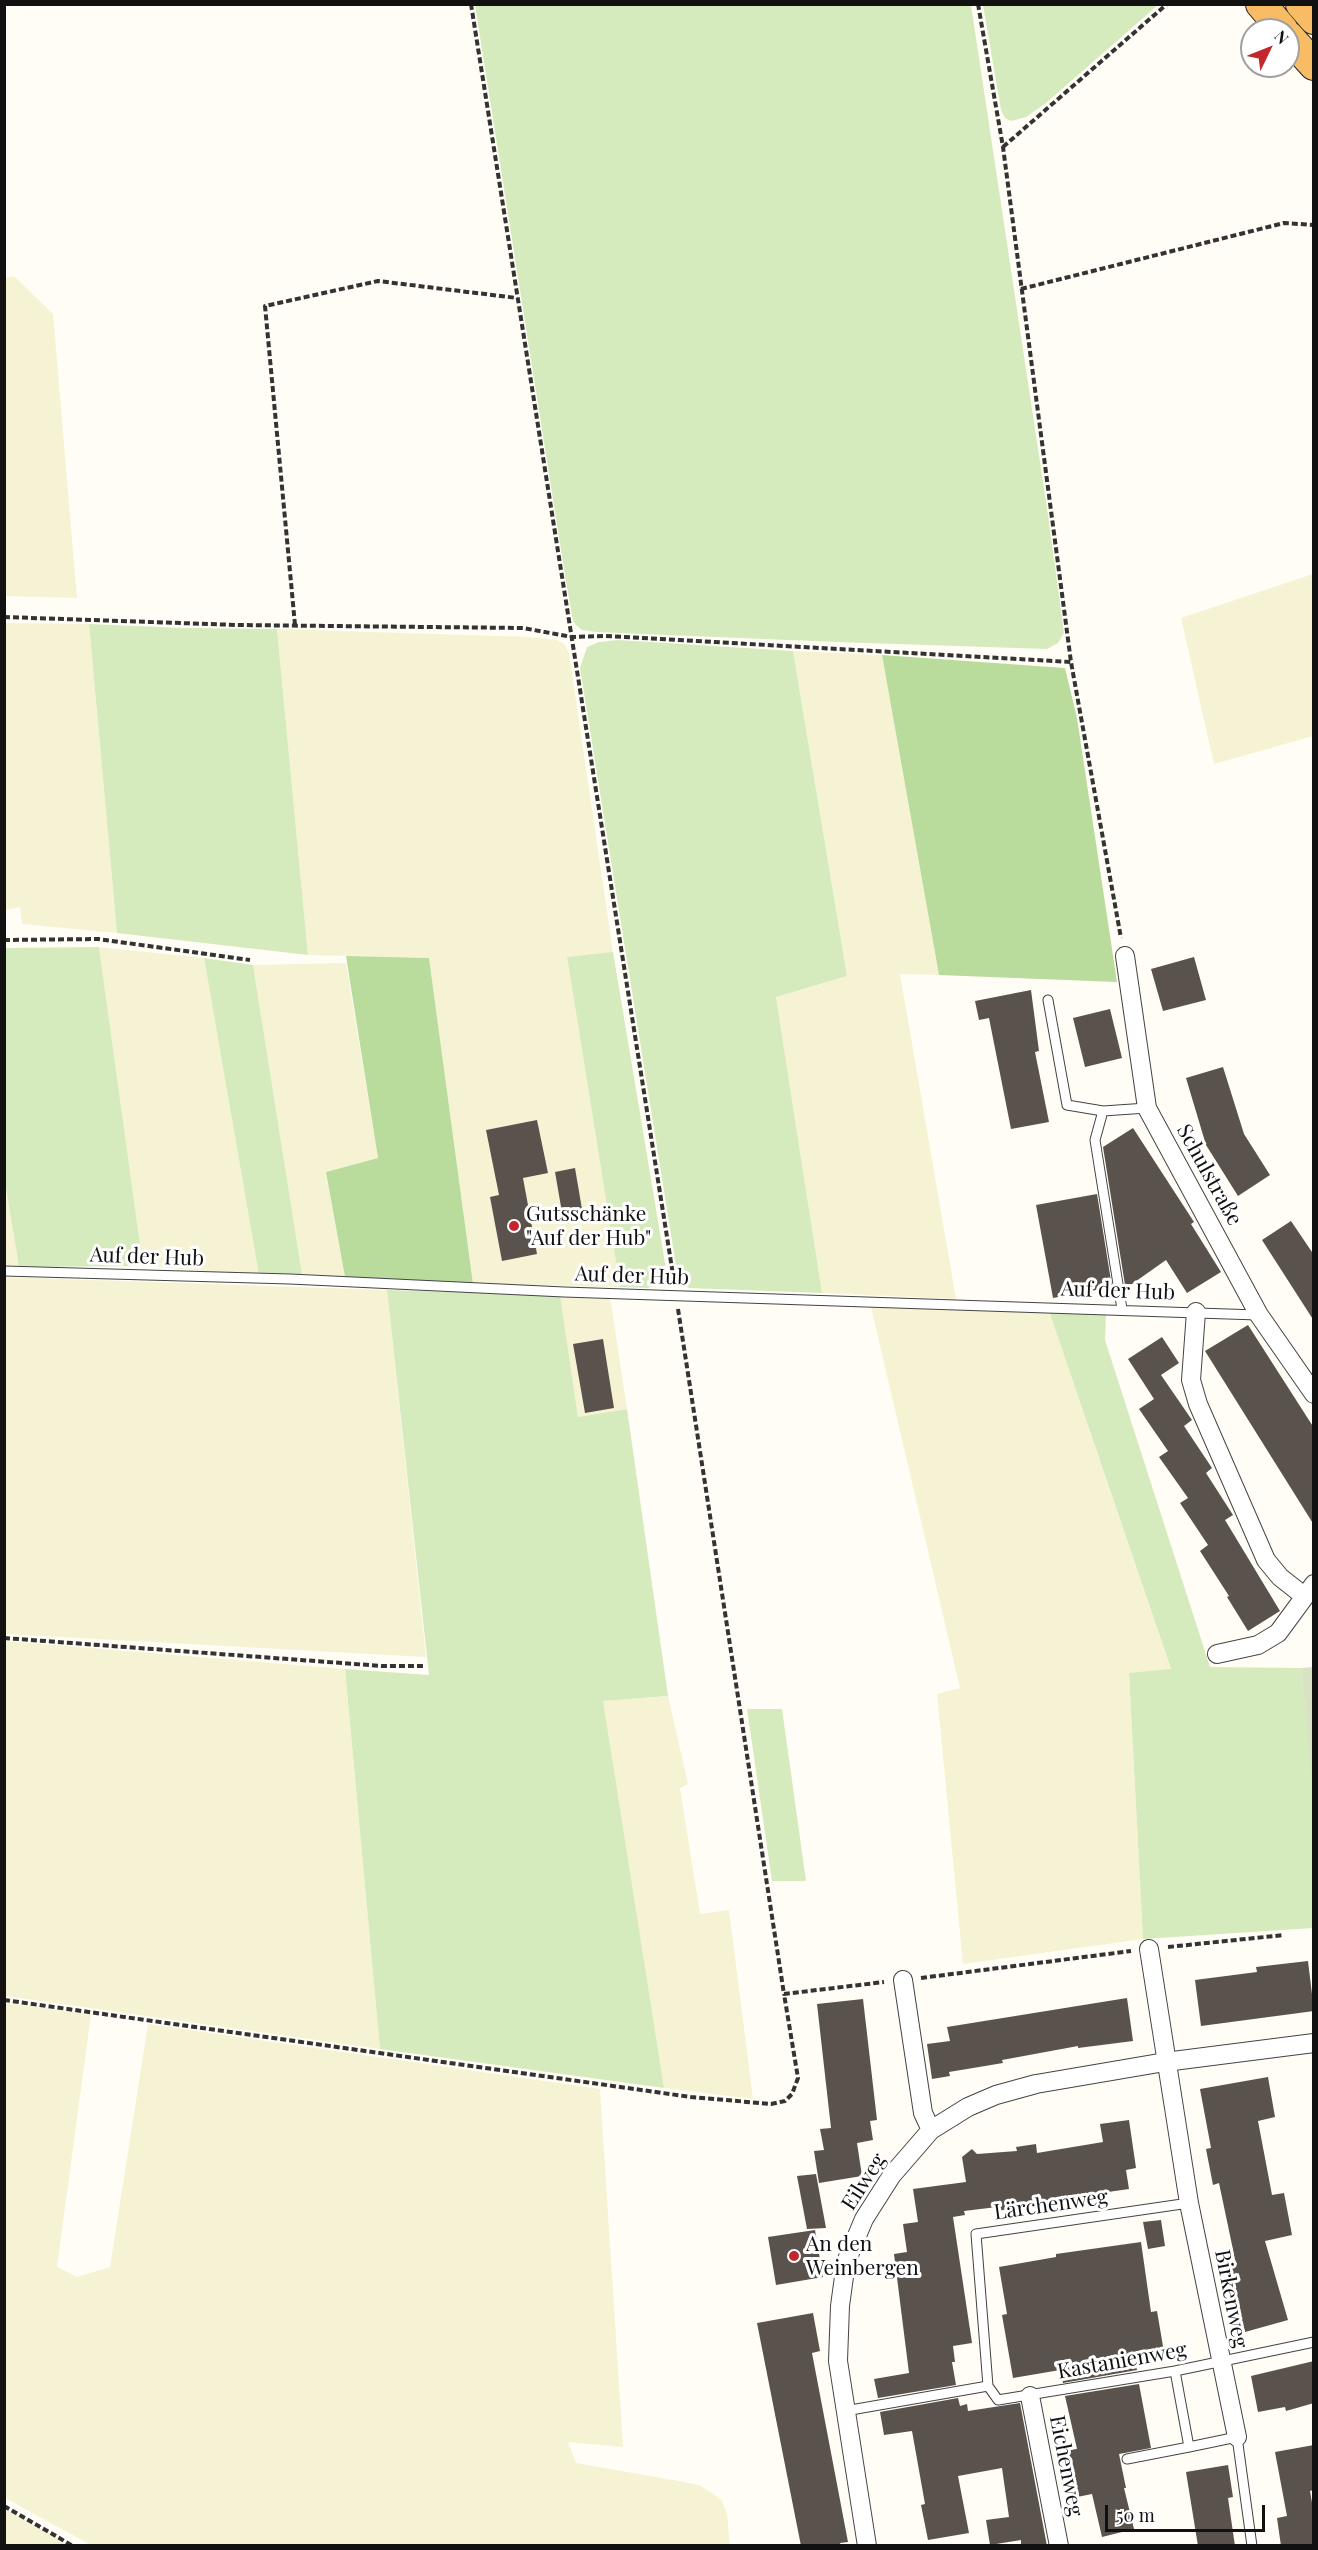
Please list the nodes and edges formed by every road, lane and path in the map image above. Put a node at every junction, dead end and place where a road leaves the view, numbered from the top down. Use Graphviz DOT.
graph roads {
  1 [pos="471,4"];
  2 [pos="978,4"];
  3 [pos="1167,4"];
  4 [pos="1261,4"];
  5 [pos="1301,4"];
  6 [pos="1273,18"];
  7 [pos="1314,19"];
  8 [pos="1300,49"];
  9 [pos="1314,65"];
  10 [pos="1003,147"];
  11 [pos="1314,225"];
  12 [pos="1021,289"];
  13 [pos="517,298"];
  14 [pos="4,617"];
  15 [pos="295,625"];
  16 [pos="572,637"];
  17 [pos="1071,662"];
  18 [pos="4,940"];
  19 [pos="1125,956"];
  20 [pos="250,960"];
  21 [pos="1048,1000"];
  22 [pos="1147,1108"];
  23 [pos="1103,1111"];
  24 [pos="4,1271"];
  25 [pos="676,1295"];
  26 [pos="1122,1308"];
  27 [pos="1196,1312"];
  28 [pos="1259,1315"];
  29 [pos="1314,1394"];
  30 [pos="1309,1590"];
  31 [pos="4,1638"];
  32 [pos="1216,1654"];
  33 [pos="426,1666"];
  34 [pos="1284,1935"];
  35 [pos="1149,1949"];
  36 [pos="903,1980"];
  37 [pos="784,1994"];
  38 [pos="4,2000"];
  39 [pos="1314,2043"];
  40 [pos="1165,2062"];
  41 [pos="931,2130"];
  42 [pos="1189,2203"];
  43 [pos="1314,2342"];
  44 [pos="1220,2362"];
  45 [pos="1175,2371"];
  46 [pos="988,2386"];
  47 [pos="1030,2396"];
  48 [pos="845,2411"];
  49 [pos="1237,2437"];
  50 [pos="1189,2447"];
  51 [pos="1127,2459"];
  52 [pos="4,2506"];
  53 [pos="73,2546"];
  54 [pos="867,2546"];
  55 [pos="1059,2546"];
  56 [pos="1252,2546"];
  1 -- 13 [label="path"];
  2 -- 10 [label="path"];
  3 -- 10 [label="path"];
  4 -- 6 [label="highway"];
  5 -- 7 [label="highway"];
  8 -- 9 [label="highway"];
  10 -- 12 [label="path"];
  11 -- 12 [label="path"];
  12 -- 17 [label="path"];
  13 -- 15 [label="path"];
  13 -- 16 [label="path"];
  14 -- 15 [label="path"];
  15 -- 16 [label="path"];
  16 -- 17 [label="path"];
  16 -- 25 [label="path"];
  17 -- 19 [label="path"];
  18 -- 20 [label="path"];
  19 -- 22 [label="street, Schulstraße"];
  21 -- 23 [label="lane"];
  22 -- 23 [label="lane"];
  22 -- 28 [label="street, Schulstraße"];
  23 -- 26 [label="lane"];
  24 -- 25 [label="lane, Auf der Hub"];
  25 -- 26 [label="lane, Auf der Hub"];
  25 -- 37 [label="path"];
  26 -- 27 [label="lane, Auf der Hub"];
  27 -- 28 [label="lane, Auf der Hub"];
  27 -- 30 [label="street"];
  28 -- 29 [label="street, Schulstraße"];
  30 -- 32 [label="street"];
  31 -- 33 [label="path"];
  34 -- 35 [label="path"];
  35 -- 36 [label="path"];
  35 -- 40 [label="street, Birkenweg"];
  36 -- 37 [label="path"];
  36 -- 41 [label="street"];
  37 -- 38 [label="path"];
  39 -- 40 [label="street, Eilweg"];
  40 -- 41 [label="street, Eilweg"];
  40 -- 42 [label="street, Birkenweg"];
  41 -- 48 [label="street, Eilweg"];
  42 -- 44 [label="street, Birkenweg"];
  42 -- 46 [label="lane, Lärchenweg"];
  43 -- 44 [label="lane, Kastanienweg"];
  44 -- 45 [label="lane, Kastanienweg"];
  44 -- 49 [label="street, Birkenweg"];
  45 -- 47 [label="lane, Kastanienweg"];
  45 -- 50 [label="lane"];
  46 -- 47 [label="lane"];
  46 -- 48 [label="lane"];
  47 -- 55 [label="street, Eichenweg"];
  48 -- 54 [label="street, Eilweg"];
  49 -- 50 [label="lane"];
  49 -- 56 [label="lane, Birkenweg"];
  50 -- 51 [label="lane"];
  52 -- 53 [label="path"];
}
